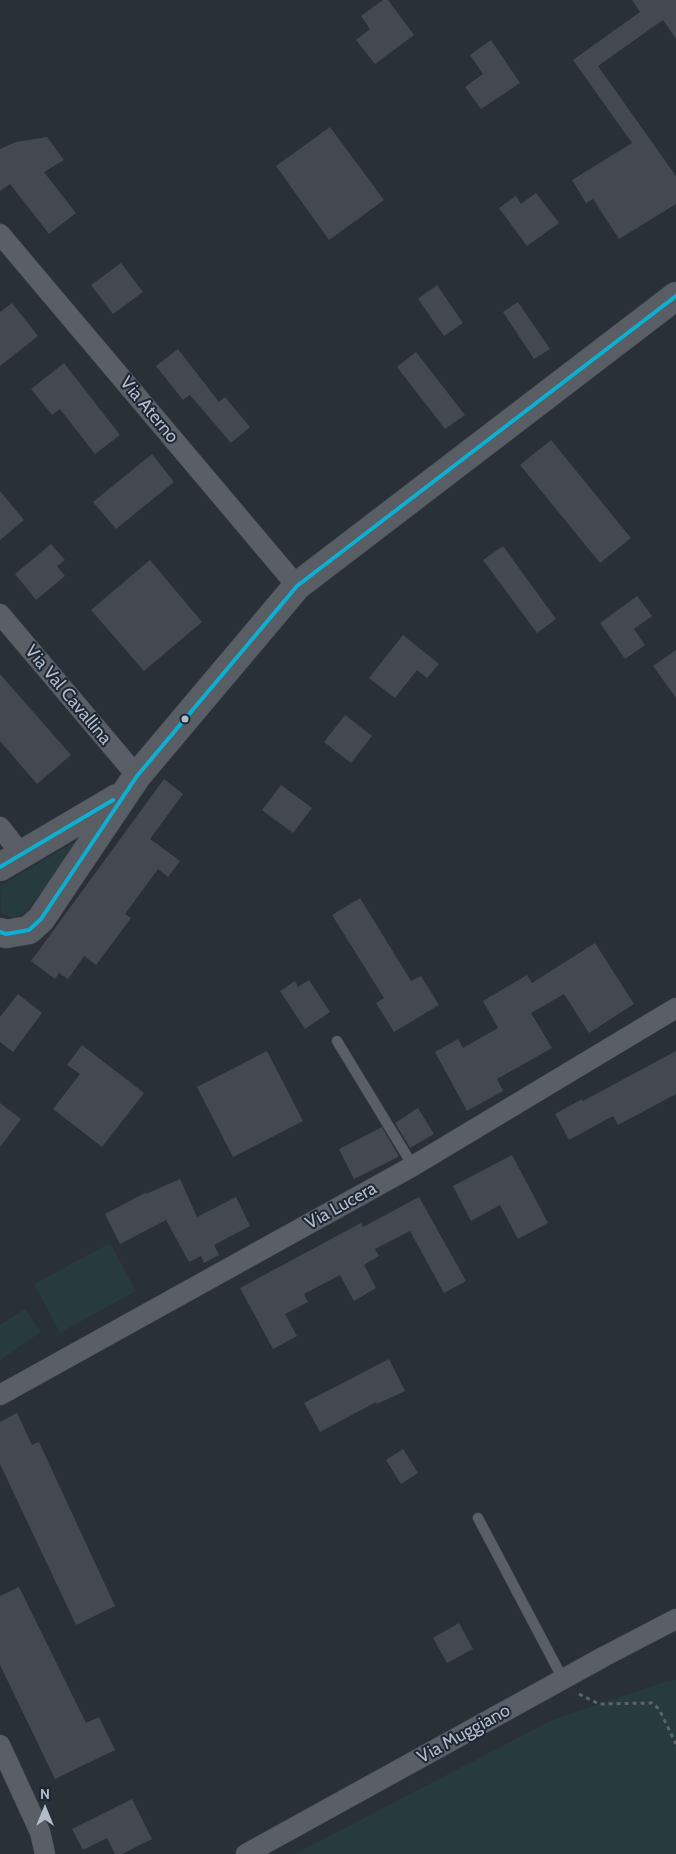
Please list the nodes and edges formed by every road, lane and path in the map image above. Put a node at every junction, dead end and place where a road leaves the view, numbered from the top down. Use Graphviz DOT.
graph roads {
  1 [pos="0,234"];
  2 [pos="675,299"];
  3 [pos="297,586"];
  4 [pos="0,614"];
  5 [pos="130,785"];
  6 [pos="0,827"];
  7 [pos="11,860"];
  8 [pos="2,938"];
  9 [pos="676,1008"];
  10 [pos="337,1041"];
  11 [pos="413,1166"];
  12 [pos="0,1394"];
  13 [pos="478,1518"];
  14 [pos="676,1619"];
  15 [pos="563,1679"];
  16 [pos="676,1744"];
  17 [pos="0,1745"];
  18 [pos="250,1853"];
  19 [pos="45,1854"];
  1 -- 3 [label="street, Via Aterno"];
  2 -- 3 [label="street"];
  3 -- 5 [label="street"];
  4 -- 5 [label="street, Via Val Cavallina"];
  5 -- 7 [label="street"];
  5 -- 8 [label="street"];
  6 -- 7 [label="street"];
  9 -- 11 [label="street, Via Lucera"];
  10 -- 11 [label="lane"];
  11 -- 12 [label="street, Via Lucera"];
  13 -- 15 [label="lane"];
  14 -- 15 [label="street, Via Muggiano"];
  15 -- 16 [label="path"];
  15 -- 18 [label="street, Via Muggiano"];
  17 -- 19 [label="street"];
}
